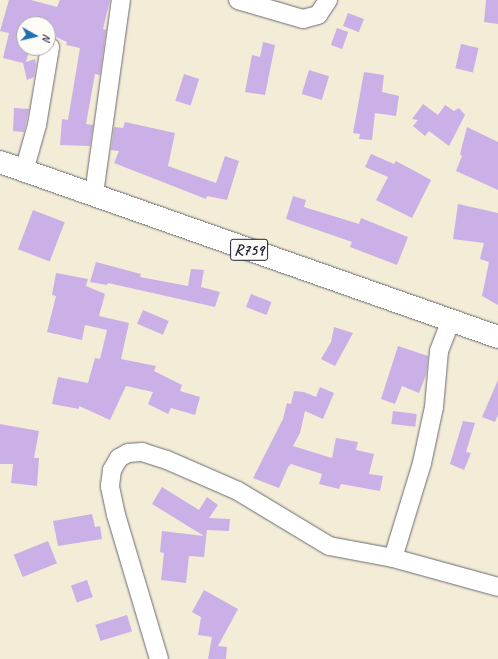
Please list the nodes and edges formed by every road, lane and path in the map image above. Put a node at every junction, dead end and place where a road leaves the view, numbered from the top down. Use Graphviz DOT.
graph roads {
  1 [pos="121,0"];
  2 [pos="238,0"];
  3 [pos="328,0"];
  4 [pos="48,56"];
  5 [pos="0,162"];
  6 [pos="24,171"];
  7 [pos="94,194"];
  8 [pos="451,320"];
  9 [pos="498,337"];
  10 [pos="393,558"];
  11 [pos="498,587"];
  12 [pos="159,659"];
  1 -- 7 [label="street"];
  2 -- 3 [label="street"];
  4 -- 6 [label="street"];
  5 -- 6 [label="main road, R759"];
  6 -- 7 [label="main road, R759"];
  7 -- 8 [label="main road, R759"];
  8 -- 9 [label="main road, R759"];
  8 -- 10 [label="street"];
  10 -- 11 [label="street"];
  10 -- 12 [label="street"];
}
